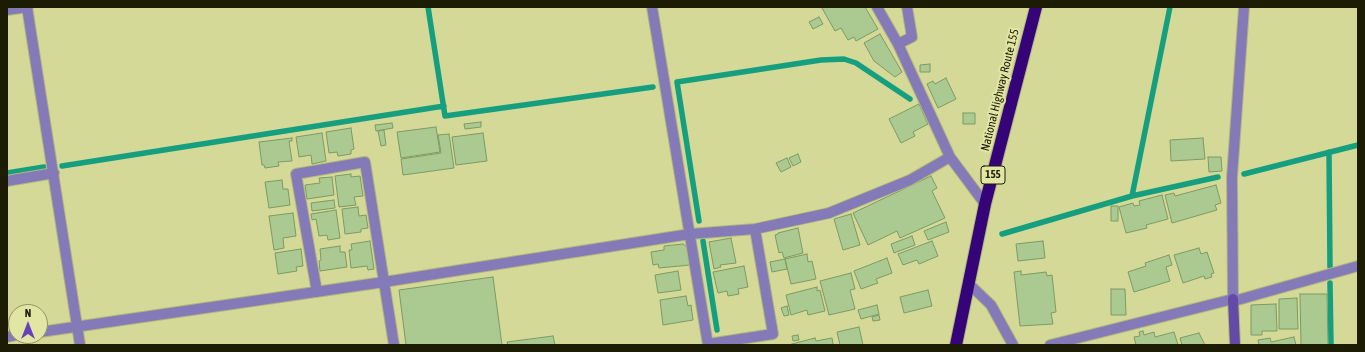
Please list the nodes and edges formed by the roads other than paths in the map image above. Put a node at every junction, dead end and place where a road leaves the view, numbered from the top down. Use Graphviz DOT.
graph roads {
  1 [pos="28,7"];
  2 [pos="652,7"];
  3 [pos="877,7"];
  4 [pos="907,7"];
  5 [pos="1036,7"];
  6 [pos="1244,7"];
  7 [pos="7,10"];
  8 [pos="898,44"];
  9 [pos="950,158"];
  10 [pos="54,174"];
  11 [pos="7,181"];
  12 [pos="985,204"];
  13 [pos="755,229"];
  14 [pos="690,234"];
  15 [pos="1358,266"];
  16 [pos="384,282"];
  17 [pos="969,284"];
  18 [pos="317,292"];
  19 [pos="1234,300"];
  20 [pos="77,326"];
  21 [pos="48,331"];
  22 [pos="80,345"];
  23 [pos="394,345"];
  24 [pos="708,345"];
  25 [pos="956,345"];
  26 [pos="1013,345"];
  27 [pos="1050,345"];
  28 [pos="1235,345"];
  1 -- 7 [label="street"];
  1 -- 10 [label="street"];
  2 -- 14 [label="street"];
  3 -- 8 [label="street"];
  4 -- 8 [label="street"];
  5 -- 12 [label="highway, National Highway Route 155 / 155"];
  6 -- 19 [label="street"];
  8 -- 9 [label="street"];
  9 -- 12 [label="street"];
  9 -- 13 [label="street"];
  10 -- 11 [label="street"];
  10 -- 20 [label="street"];
  12 -- 17 [label="highway, National Highway Route 155 / 155"];
  13 -- 14 [label="street"];
  13 -- 24 [label="street"];
  14 -- 16 [label="street"];
  14 -- 24 [label="street"];
  15 -- 19 [label="street"];
  16 -- 18 [label="street"];
  16 -- 18 [label="street"];
  16 -- 23 [label="street"];
  17 -- 25 [label="highway, National Highway Route 155 / 155"];
  17 -- 26 [label="street"];
  18 -- 20 [label="street"];
  19 -- 27 [label="street"];
  19 -- 28 [label="street"];
  20 -- 21 [label="street"];
  20 -- 22 [label="street"];
}
